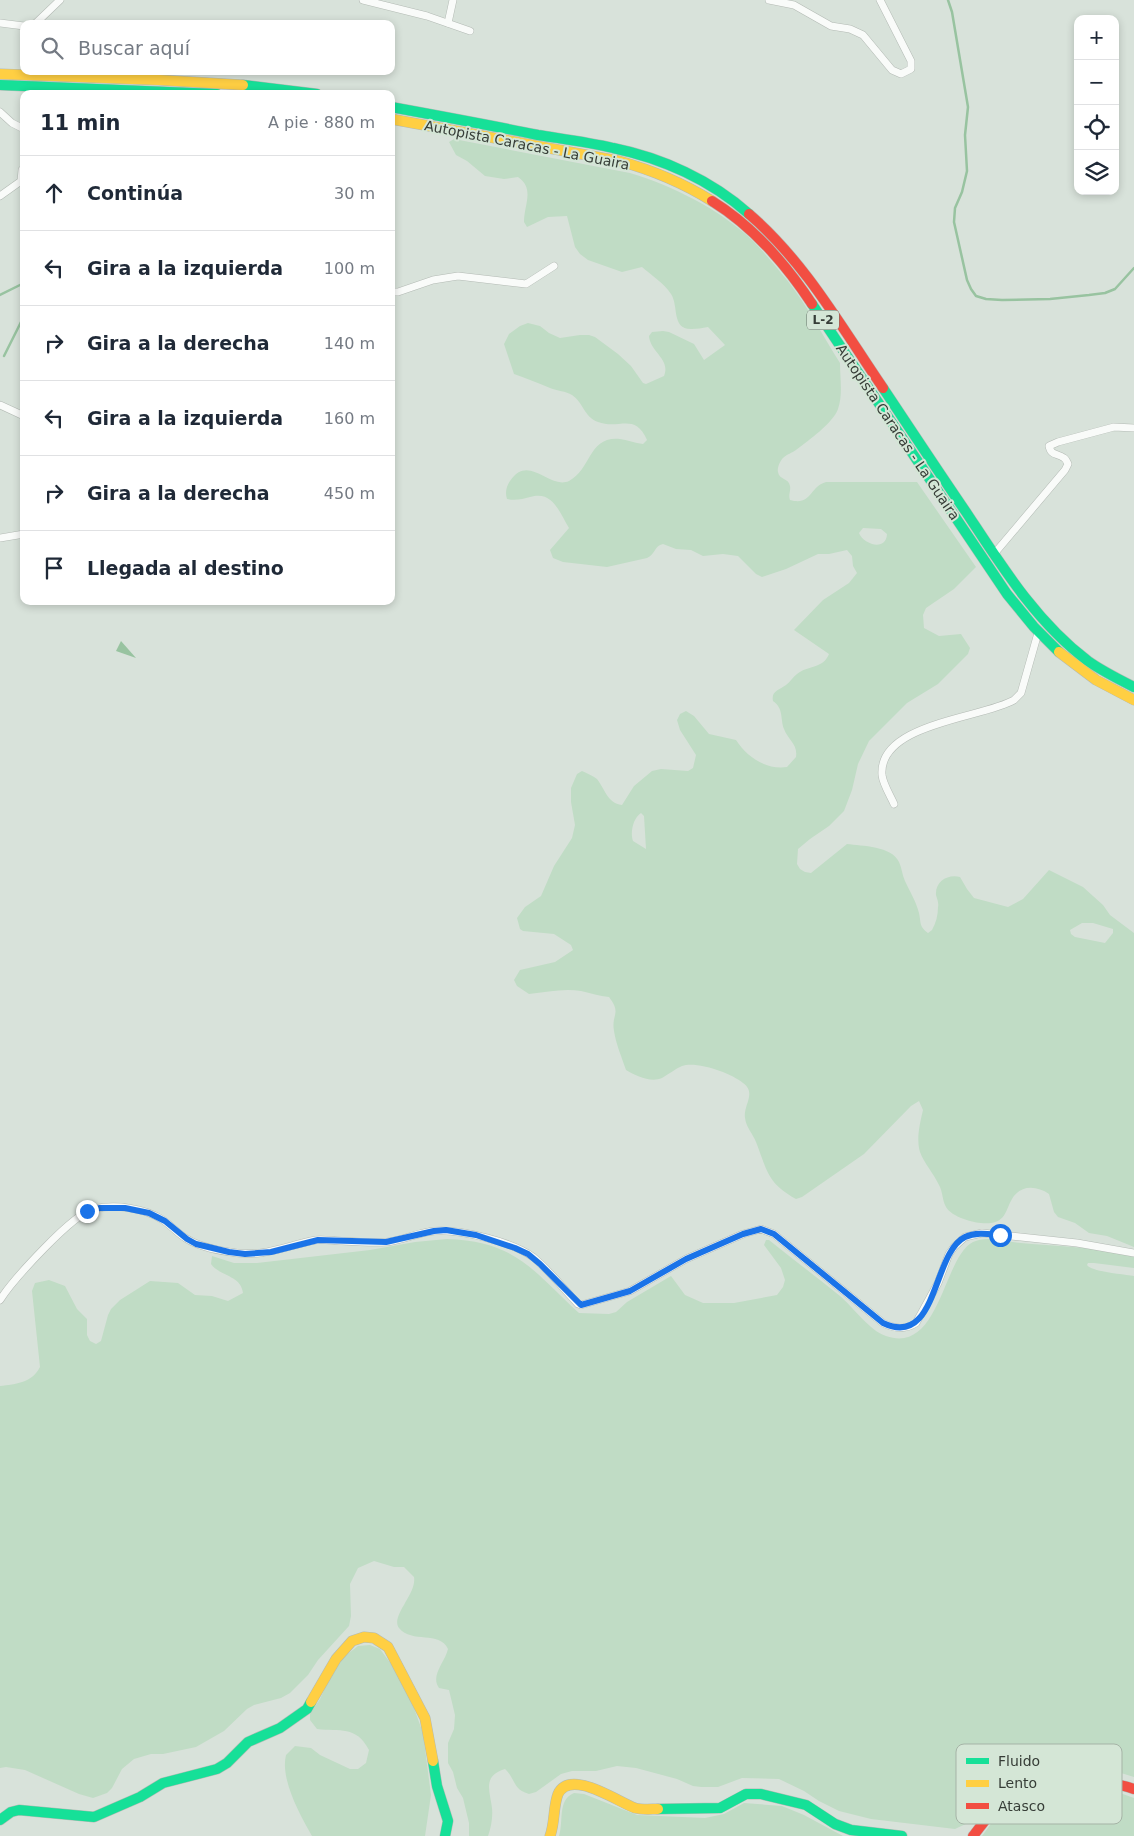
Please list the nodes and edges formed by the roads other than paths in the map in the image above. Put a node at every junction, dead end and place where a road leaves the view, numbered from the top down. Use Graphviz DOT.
graph roads {
  1 [pos="60,0"];
  2 [pos="363,0"];
  3 [pos="453,0"];
  4 [pos="769,0"];
  5 [pos="880,0"];
  6 [pos="39,20"];
  7 [pos="0,23"];
  8 [pos="448,23"];
  9 [pos="20,26"];
  10 [pos="470,31"];
  11 [pos="0,74"];
  12 [pos="20,75"];
  13 [pos="28,75"];
  14 [pos="0,85"];
  15 [pos="121,90"];
  16 [pos="290,90"];
  17 [pos="395,108"];
  18 [pos="0,112"];
  19 [pos="395,120"];
  20 [pos="20,127"];
  21 [pos="20,182"];
  22 [pos="0,196"];
  23 [pos="554,266"];
  24 [pos="395,292"];
  25 [pos="2,408"];
  26 [pos="20,415"];
  27 [pos="1134,428"];
  28 [pos="20,535"];
  29 [pos="0,538"];
  30 [pos="994,554"];
  31 [pos="1038,633"];
  32 [pos="1134,688"];
  33 [pos="1134,700"];
  34 [pos="894,804"];
  35 [pos="1134,1253"];
  36 [pos="0,1300"];
  37 [pos="1122,1784"];
  38 [pos="1134,1789"];
  39 [pos="0,1820"];
  40 [pos="983,1824"];
  41 [pos="445,1836"];
  42 [pos="550,1836"];
  43 [pos="902,1836"];
  44 [pos="973,1836"];
  1 -- 6 [label="street"];
  2 -- 8 [label="street"];
  3 -- 8 [label="street"];
  4 -- 5 [label="street"];
  7 -- 9 [label="street"];
  8 -- 10 [label="street"];
  11 -- 12 [label="main road"];
  13 -- 16 [label="main road"];
  14 -- 15 [label="main road"];
  17 -- 30 [label="main road, Autopista Caracas - La Guaira / L-2"];
  18 -- 20 [label="street"];
  19 -- 31 [label="main road, Autopista Caracas - La Guaira / L-2"];
  21 -- 22 [label="street"];
  23 -- 24 [label="street"];
  25 -- 26 [label="street"];
  27 -- 30 [label="street"];
  28 -- 29 [label="street"];
  30 -- 32 [label="main road, Autopista Caracas - La Guaira / L-2"];
  31 -- 33 [label="main road, Autopista Caracas - La Guaira / L-2"];
  31 -- 34 [label="street"];
  35 -- 36 [label="street"];
  37 -- 38 [label="main road"];
  39 -- 41 [label="main road"];
  40 -- 44 [label="main road"];
  42 -- 43 [label="main road"];
}
